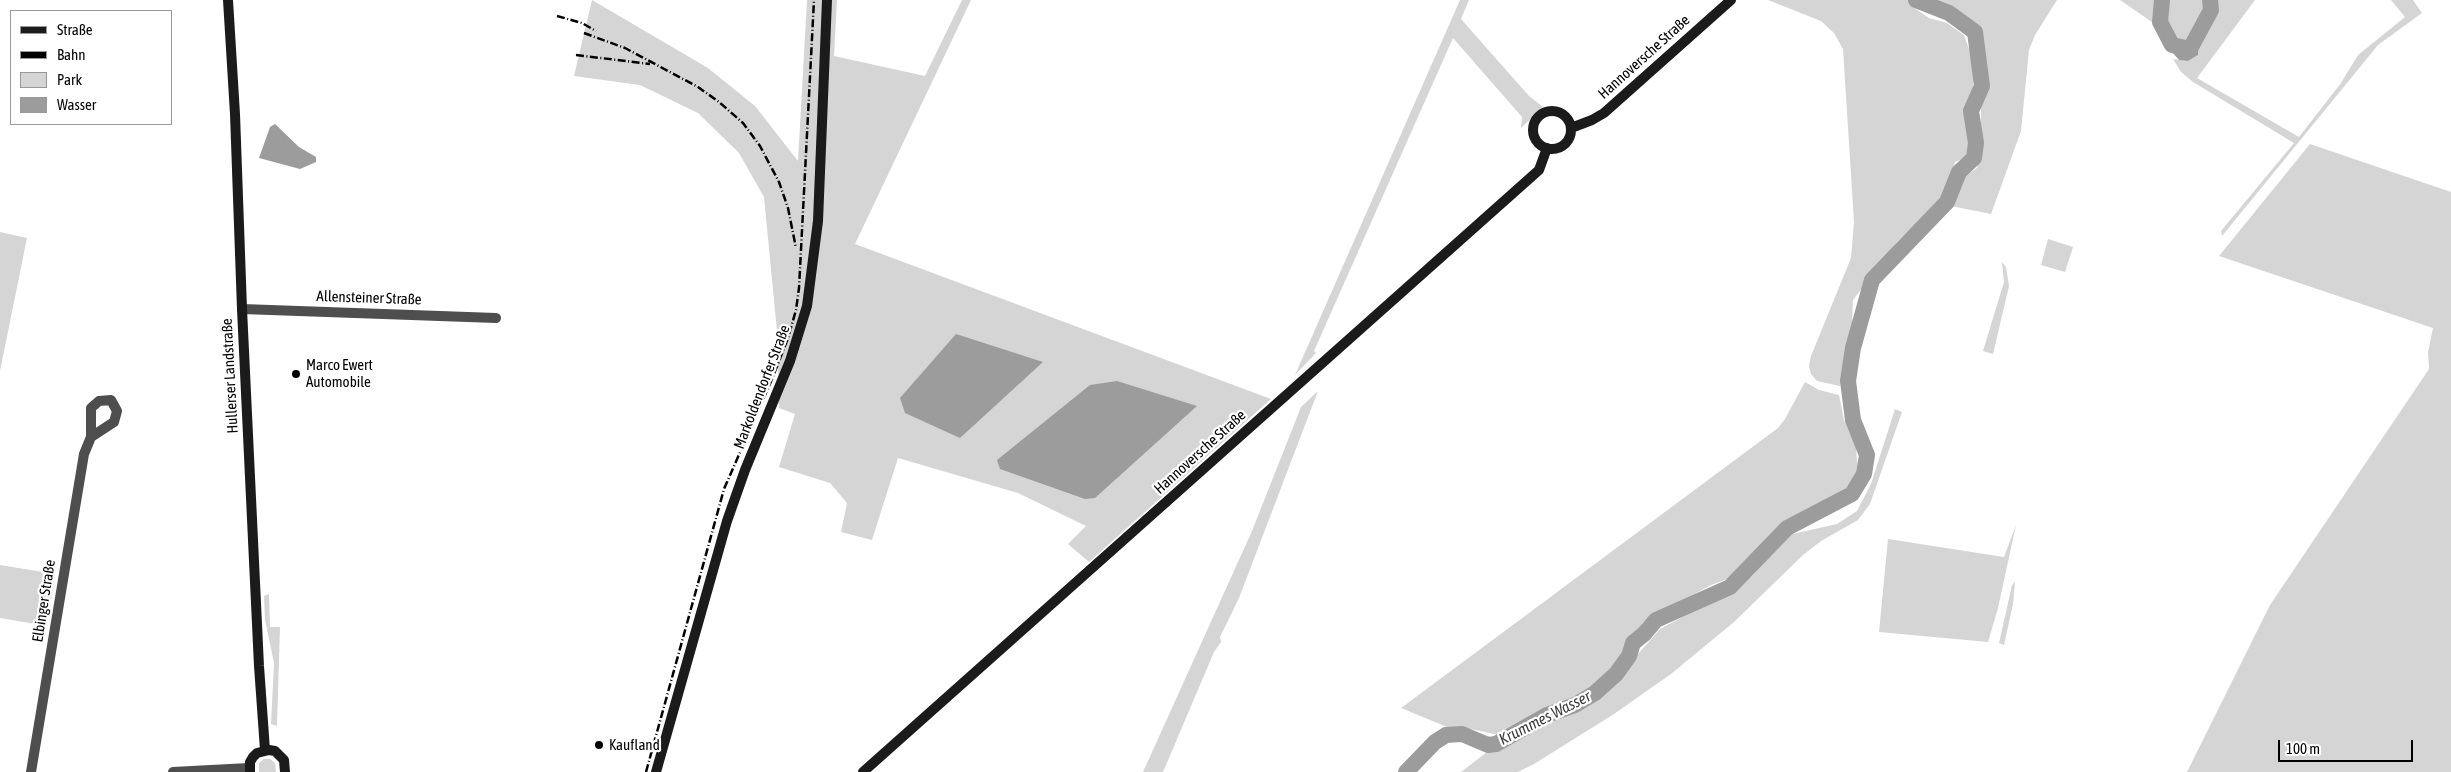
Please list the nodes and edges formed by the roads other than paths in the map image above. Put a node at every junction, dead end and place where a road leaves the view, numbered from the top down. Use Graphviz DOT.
graph roads {
  1 [pos="228,0"];
  2 [pos="827,0"];
  3 [pos="1731,0"];
  4 [pos="1571,128"];
  5 [pos="1547,148"];
  6 [pos="242,309"];
  7 [pos="496,318"];
  8 [pos="91,436"];
  9 [pos="265,750"];
  10 [pos="250,770"];
  11 [pos="31,772"];
  12 [pos="173,772"];
  13 [pos="285,772"];
  14 [pos="656,772"];
  15 [pos="864,772"];
  1 -- 6 [label="main road, Hullerser Landstraße"];
  2 -- 14 [label="main road, Markoldendorfer Straße"];
  3 -- 4 [label="main road, Hannoversche Straße"];
  4 -- 5 [label="main road"];
  4 -- 5 [label="main road"];
  5 -- 15 [label="main road, Hannoversche Straße"];
  6 -- 7 [label="street, Allensteiner Straße"];
  6 -- 9 [label="main road, Hullerser Landstraße"];
  8 -- 11 [label="street, Elbinger Straße"];
  9 -- 10 [label="main road"];
  9 -- 13 [label="main road"];
  10 -- 12 [label="street"];
}
